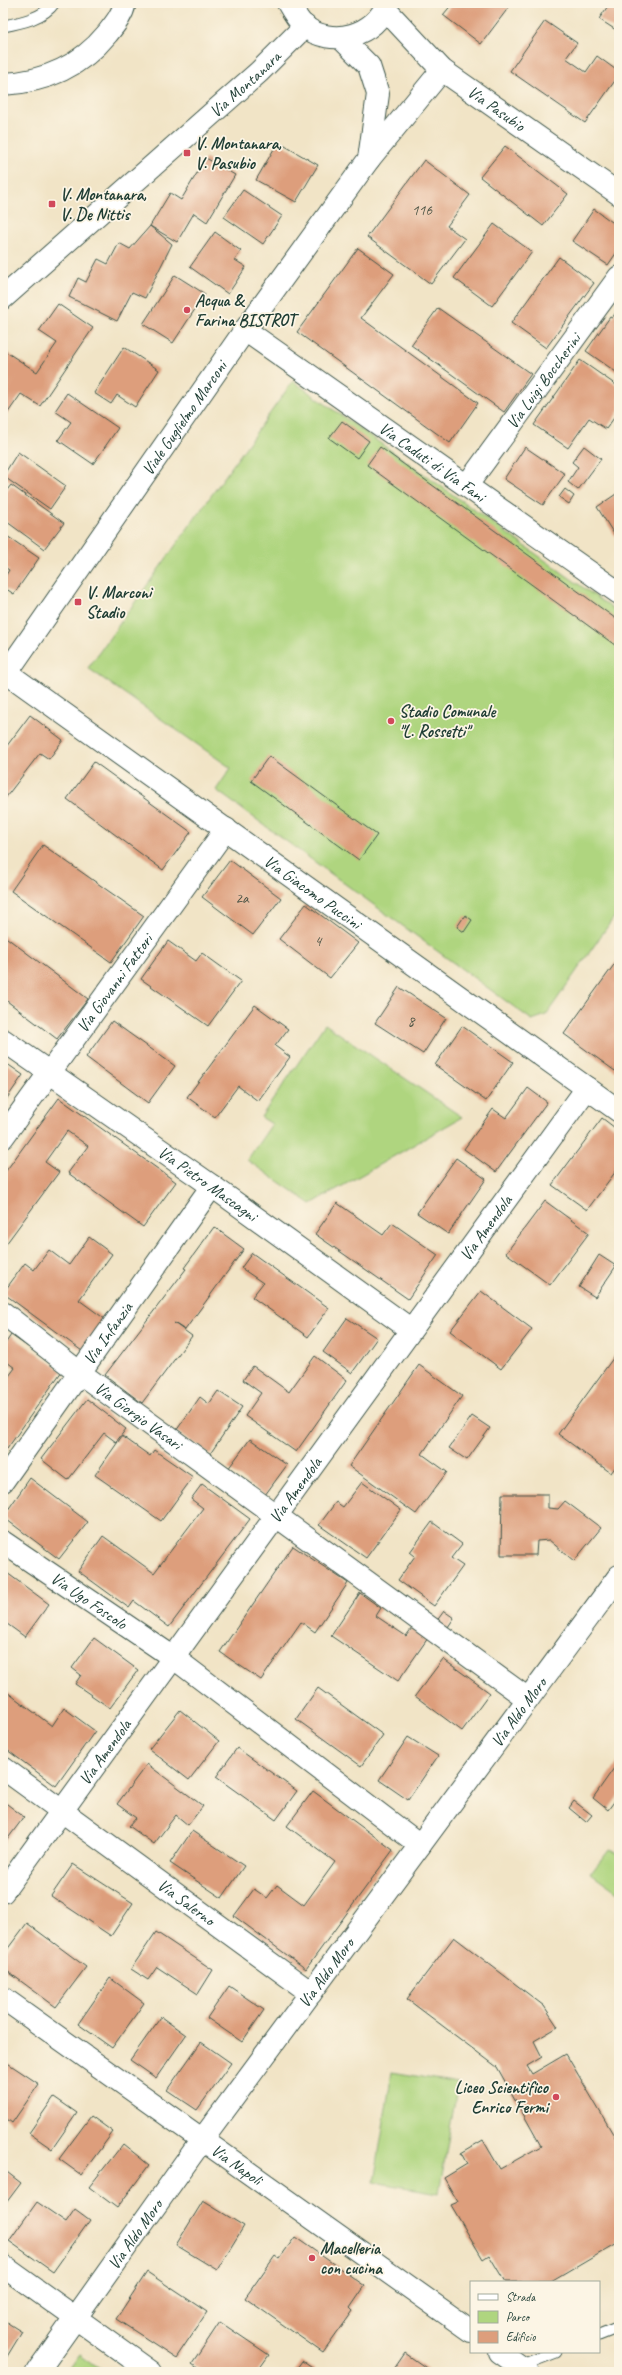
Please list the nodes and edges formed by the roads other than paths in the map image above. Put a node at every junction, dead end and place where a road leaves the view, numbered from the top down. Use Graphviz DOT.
graph roads {
  1 [pos="54,3"];
  2 [pos="126,3"];
  3 [pos="288,3"];
  4 [pos="387,5"];
  5 [pos="3,26"];
  6 [pos="305,26"];
  7 [pos="341,38"];
  8 [pos="442,70"];
  9 [pos="3,84"];
  10 [pos="369,159"];
  11 [pos="619,194"];
  12 [pos="619,277"];
  13 [pos="3,298"];
  14 [pos="245,330"];
  15 [pos="467,485"];
  16 [pos="619,593"];
  17 [pos="5,676"];
  18 [pos="226,829"];
  19 [pos="3,1040"];
  20 [pos="50,1073"];
  21 [pos="587,1088"];
  22 [pos="617,1106"];
  23 [pos="3,1137"];
  24 [pos="212,1186"];
  25 [pos="3,1313"];
  26 [pos="410,1329"];
  27 [pos="80,1373"];
  28 [pos="3,1481"];
  29 [pos="277,1515"];
  30 [pos="3,1542"];
  31 [pos="619,1576"];
  32 [pos="174,1658"];
  33 [pos="528,1699"];
  34 [pos="3,1768"];
  35 [pos="63,1810"];
  36 [pos="420,1845"];
  37 [pos="3,1892"];
  38 [pos="311,1993"];
  39 [pos="3,1998"];
  40 [pos="202,2140"];
  41 [pos="3,2266"];
  42 [pos="74,2319"];
  43 [pos="619,2327"];
  44 [pos="470,2330"];
  45 [pos="600,2335"];
  46 [pos="501,2353"];
  47 [pos="554,2353"];
  48 [pos="524,2369"];
  49 [pos="37,2372"];
  50 [pos="151,2372"];
  1 -- 5 [label="lane"];
  2 -- 9 [label="street"];
  3 -- 6 [label="street"];
  4 -- 7 [label="street"];
  4 -- 8 [label="street, Via Pasubio"];
  6 -- 7 [label="street"];
  6 -- 13 [label="street, Via Montanara"];
  7 -- 10 [label="street, Viale Guglielmo Marconi"];
  8 -- 10 [label="street, Viale Guglielmo Marconi"];
  8 -- 11 [label="street, Via Pasubio"];
  10 -- 14 [label="street, Viale Guglielmo Marconi"];
  12 -- 15 [label="street, Via Luigi Boccherini"];
  14 -- 15 [label="street, Via Caduti di Via Fani"];
  14 -- 17 [label="street, Viale Guglielmo Marconi"];
  15 -- 16 [label="street, Via Caduti di Via Fani"];
  17 -- 18 [label="street, Via Giacomo Puccini"];
  18 -- 20 [label="street, Via Giovanni Fattori"];
  18 -- 21 [label="street, Via Giacomo Puccini"];
  19 -- 20 [label="street, Via Pietro Mascagni"];
  20 -- 23 [label="street, Via Giovanni Fattori"];
  20 -- 24 [label="street, Via Pietro Mascagni"];
  21 -- 22 [label="street, Via Giacomo Puccini"];
  21 -- 26 [label="street, Via Amendola"];
  24 -- 26 [label="street, Via Pietro Mascagni"];
  24 -- 27 [label="street, Via Infanzia"];
  25 -- 27 [label="street, Via Giorgio Vasari"];
  26 -- 29 [label="street, Via Amendola"];
  27 -- 28 [label="street, Via Infanzia"];
  27 -- 29 [label="street, Via Giorgio Vasari"];
  29 -- 32 [label="street, Via Amendola"];
  29 -- 33 [label="street, Via Giorgio Vasari"];
  30 -- 32 [label="street, Via Ugo Foscolo"];
  31 -- 33 [label="street, Via Aldo Moro"];
  32 -- 35 [label="street, Via Amendola"];
  32 -- 36 [label="street, Via Ugo Foscolo"];
  33 -- 36 [label="street, Via Aldo Moro"];
  34 -- 35 [label="street, Via Salerno"];
  35 -- 37 [label="street, Via Amendola"];
  35 -- 38 [label="street, Via Salerno"];
  36 -- 38 [label="street, Via Aldo Moro"];
  38 -- 40 [label="street, Via Aldo Moro"];
  39 -- 40 [label="street, Via Napoli"];
  40 -- 42 [label="street, Via Aldo Moro"];
  40 -- 44 [label="street, Via Napoli"];
  41 -- 42 [label="street"];
  42 -- 49 [label="street, Via Aldo Moro"];
  42 -- 50 [label="street"];
  43 -- 45 [label="lane"];
  46 -- 48 [label="street"];
  47 -- 48 [label="lane"];
}
